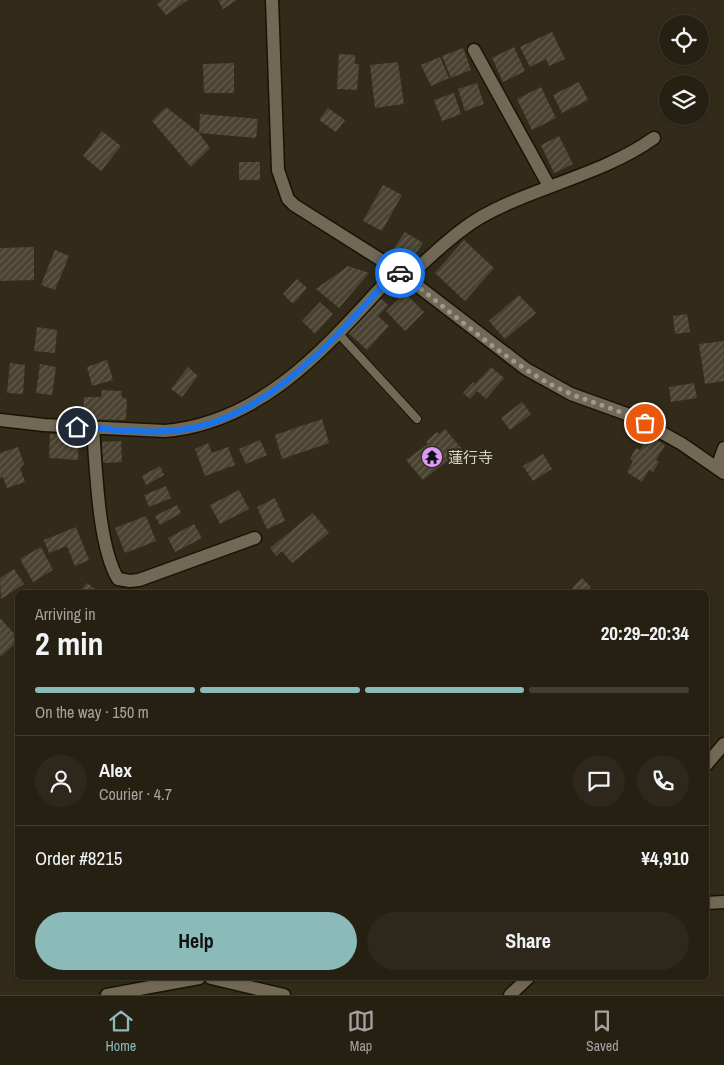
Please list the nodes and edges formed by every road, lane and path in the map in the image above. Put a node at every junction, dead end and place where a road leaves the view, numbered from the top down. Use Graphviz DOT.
graph roads {
  1 [pos="272,0"];
  2 [pos="474,50"];
  3 [pos="654,138"];
  4 [pos="548,186"];
  5 [pos="402,274"];
  6 [pos="338,333"];
  7 [pos="417,419"];
  8 [pos="0,420"];
  9 [pos="94,428"];
  10 [pos="724,448"];
  11 [pos="721,470"];
  12 [pos="255,538"];
  13 [pos="724,744"];
  14 [pos="709,762"];
  15 [pos="724,902"];
  16 [pos="709,903"];
  17 [pos="187,980"];
  18 [pos="221,980"];
  19 [pos="526,980"];
  20 [pos="107,995"];
  21 [pos="284,995"];
  22 [pos="510,995"];
  1 -- 5 [label="street"];
  2 -- 4 [label="street"];
  3 -- 4 [label="street"];
  4 -- 5 [label="street"];
  5 -- 6 [label="street"];
  5 -- 11 [label="street"];
  6 -- 7 [label="lane"];
  6 -- 9 [label="street"];
  8 -- 9 [label="street"];
  9 -- 12 [label="street"];
  10 -- 11 [label="street"];
  13 -- 14 [label="street"];
  15 -- 16 [label="street"];
  17 -- 20 [label="street"];
  18 -- 21 [label="street"];
  19 -- 22 [label="street"];
}
